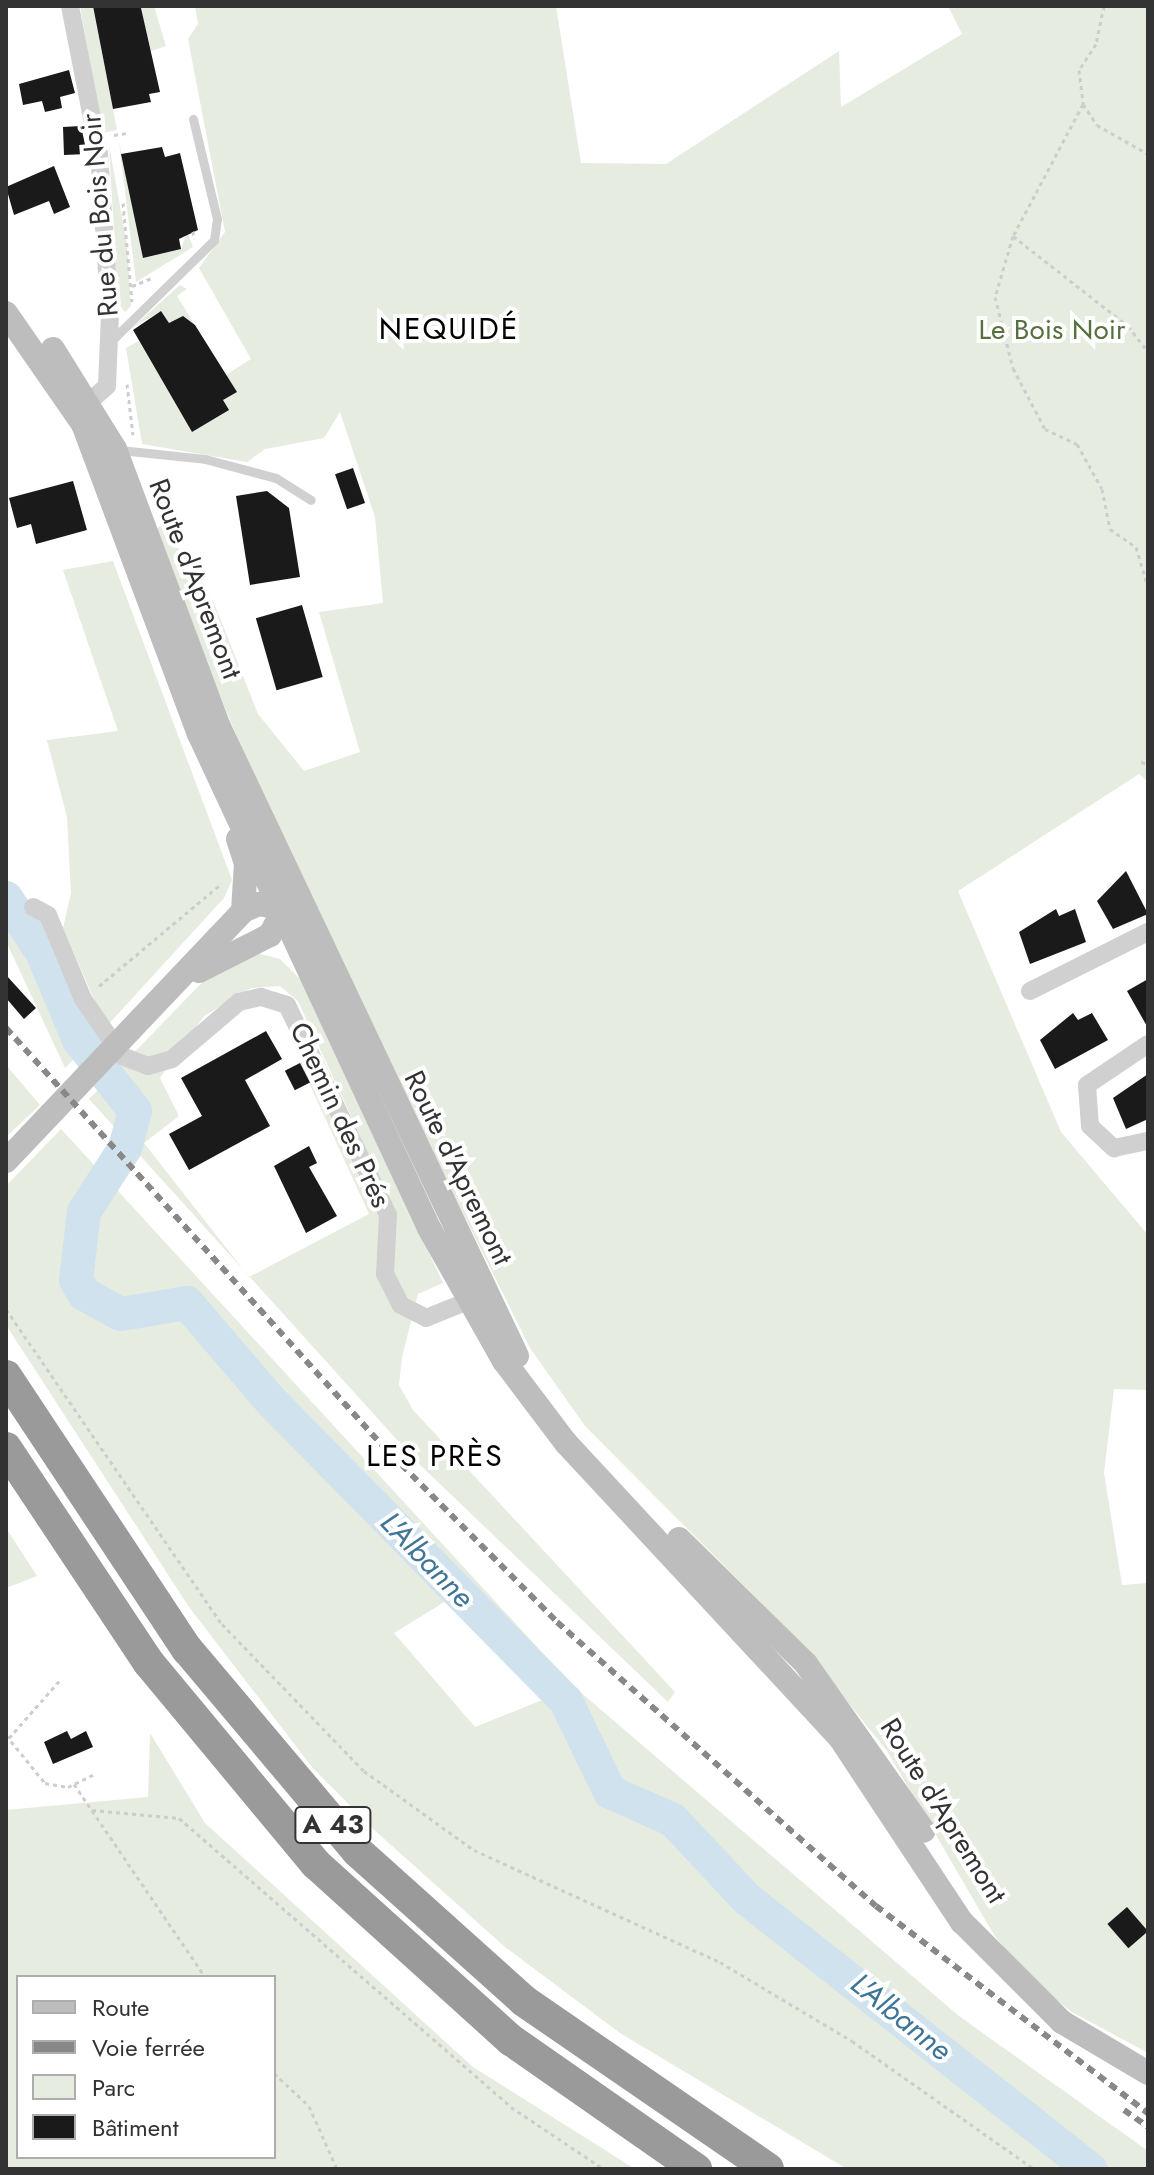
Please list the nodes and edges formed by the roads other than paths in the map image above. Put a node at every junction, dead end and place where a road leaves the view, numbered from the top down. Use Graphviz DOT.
graph roads {
  1 [pos="70,6"];
  2 [pos="193,119"];
  3 [pos="6,293"];
  4 [pos="6,313"];
  5 [pos="110,342"];
  6 [pos="84,407"];
  7 [pos="115,449"];
  8 [pos="311,500"];
  9 [pos="199,734"];
  10 [pos="294,904"];
  11 [pos="33,907"];
  12 [pos="243,911"];
  13 [pos="1148,932"];
  14 [pos="253,946"];
  15 [pos="1030,991"];
  16 [pos="325,999"];
  17 [pos="137,1020"];
  18 [pos="1148,1044"];
  19 [pos="1148,1141"];
  20 [pos="6,1161"];
  21 [pos="475,1298"];
  22 [pos="6,1376"];
  23 [pos="6,1448"];
  24 [pos="1148,2073"];
  25 [pos="696,2169"];
  26 [pos="768,2169"];
  1 -- 5 [label="street, Rue du Bois Noir"];
  2 -- 5 [label="lane"];
  3 -- 6 [label="main road, Route d'Apremont"];
  4 -- 6 [label="main road, Route d'Apremont"];
  5 -- 6 [label="street, Rue du Bois Noir"];
  6 -- 7 [label="main road, Route d'Apremont"];
  6 -- 9 [label="main road, Route d'Apremont"];
  7 -- 8 [label="lane"];
  7 -- 10 [label="main road, Route d'Apremont"];
  9 -- 10 [label="main road, Route d'Apremont"];
  9 -- 12 [label="main road"];
  10 -- 12 [label="main road"];
  10 -- 14 [label="main road"];
  10 -- 16 [label="main road, Route d'Apremont"];
  10 -- 21 [label="main road, Route d'Apremont"];
  11 -- 21 [label="street, Chemin des Prés"];
  12 -- 17 [label="main road"];
  13 -- 15 [label="street"];
  14 -- 16 [label="main road"];
  14 -- 17 [label="main road"];
  16 -- 21 [label="main road, Route d'Apremont"];
  17 -- 20 [label="main road"];
  18 -- 19 [label="street"];
  21 -- 24 [label="main road, Route d'Apremont"];
  22 -- 26 [label="highway, A 43"];
  23 -- 25 [label="highway, A 43"];
}
